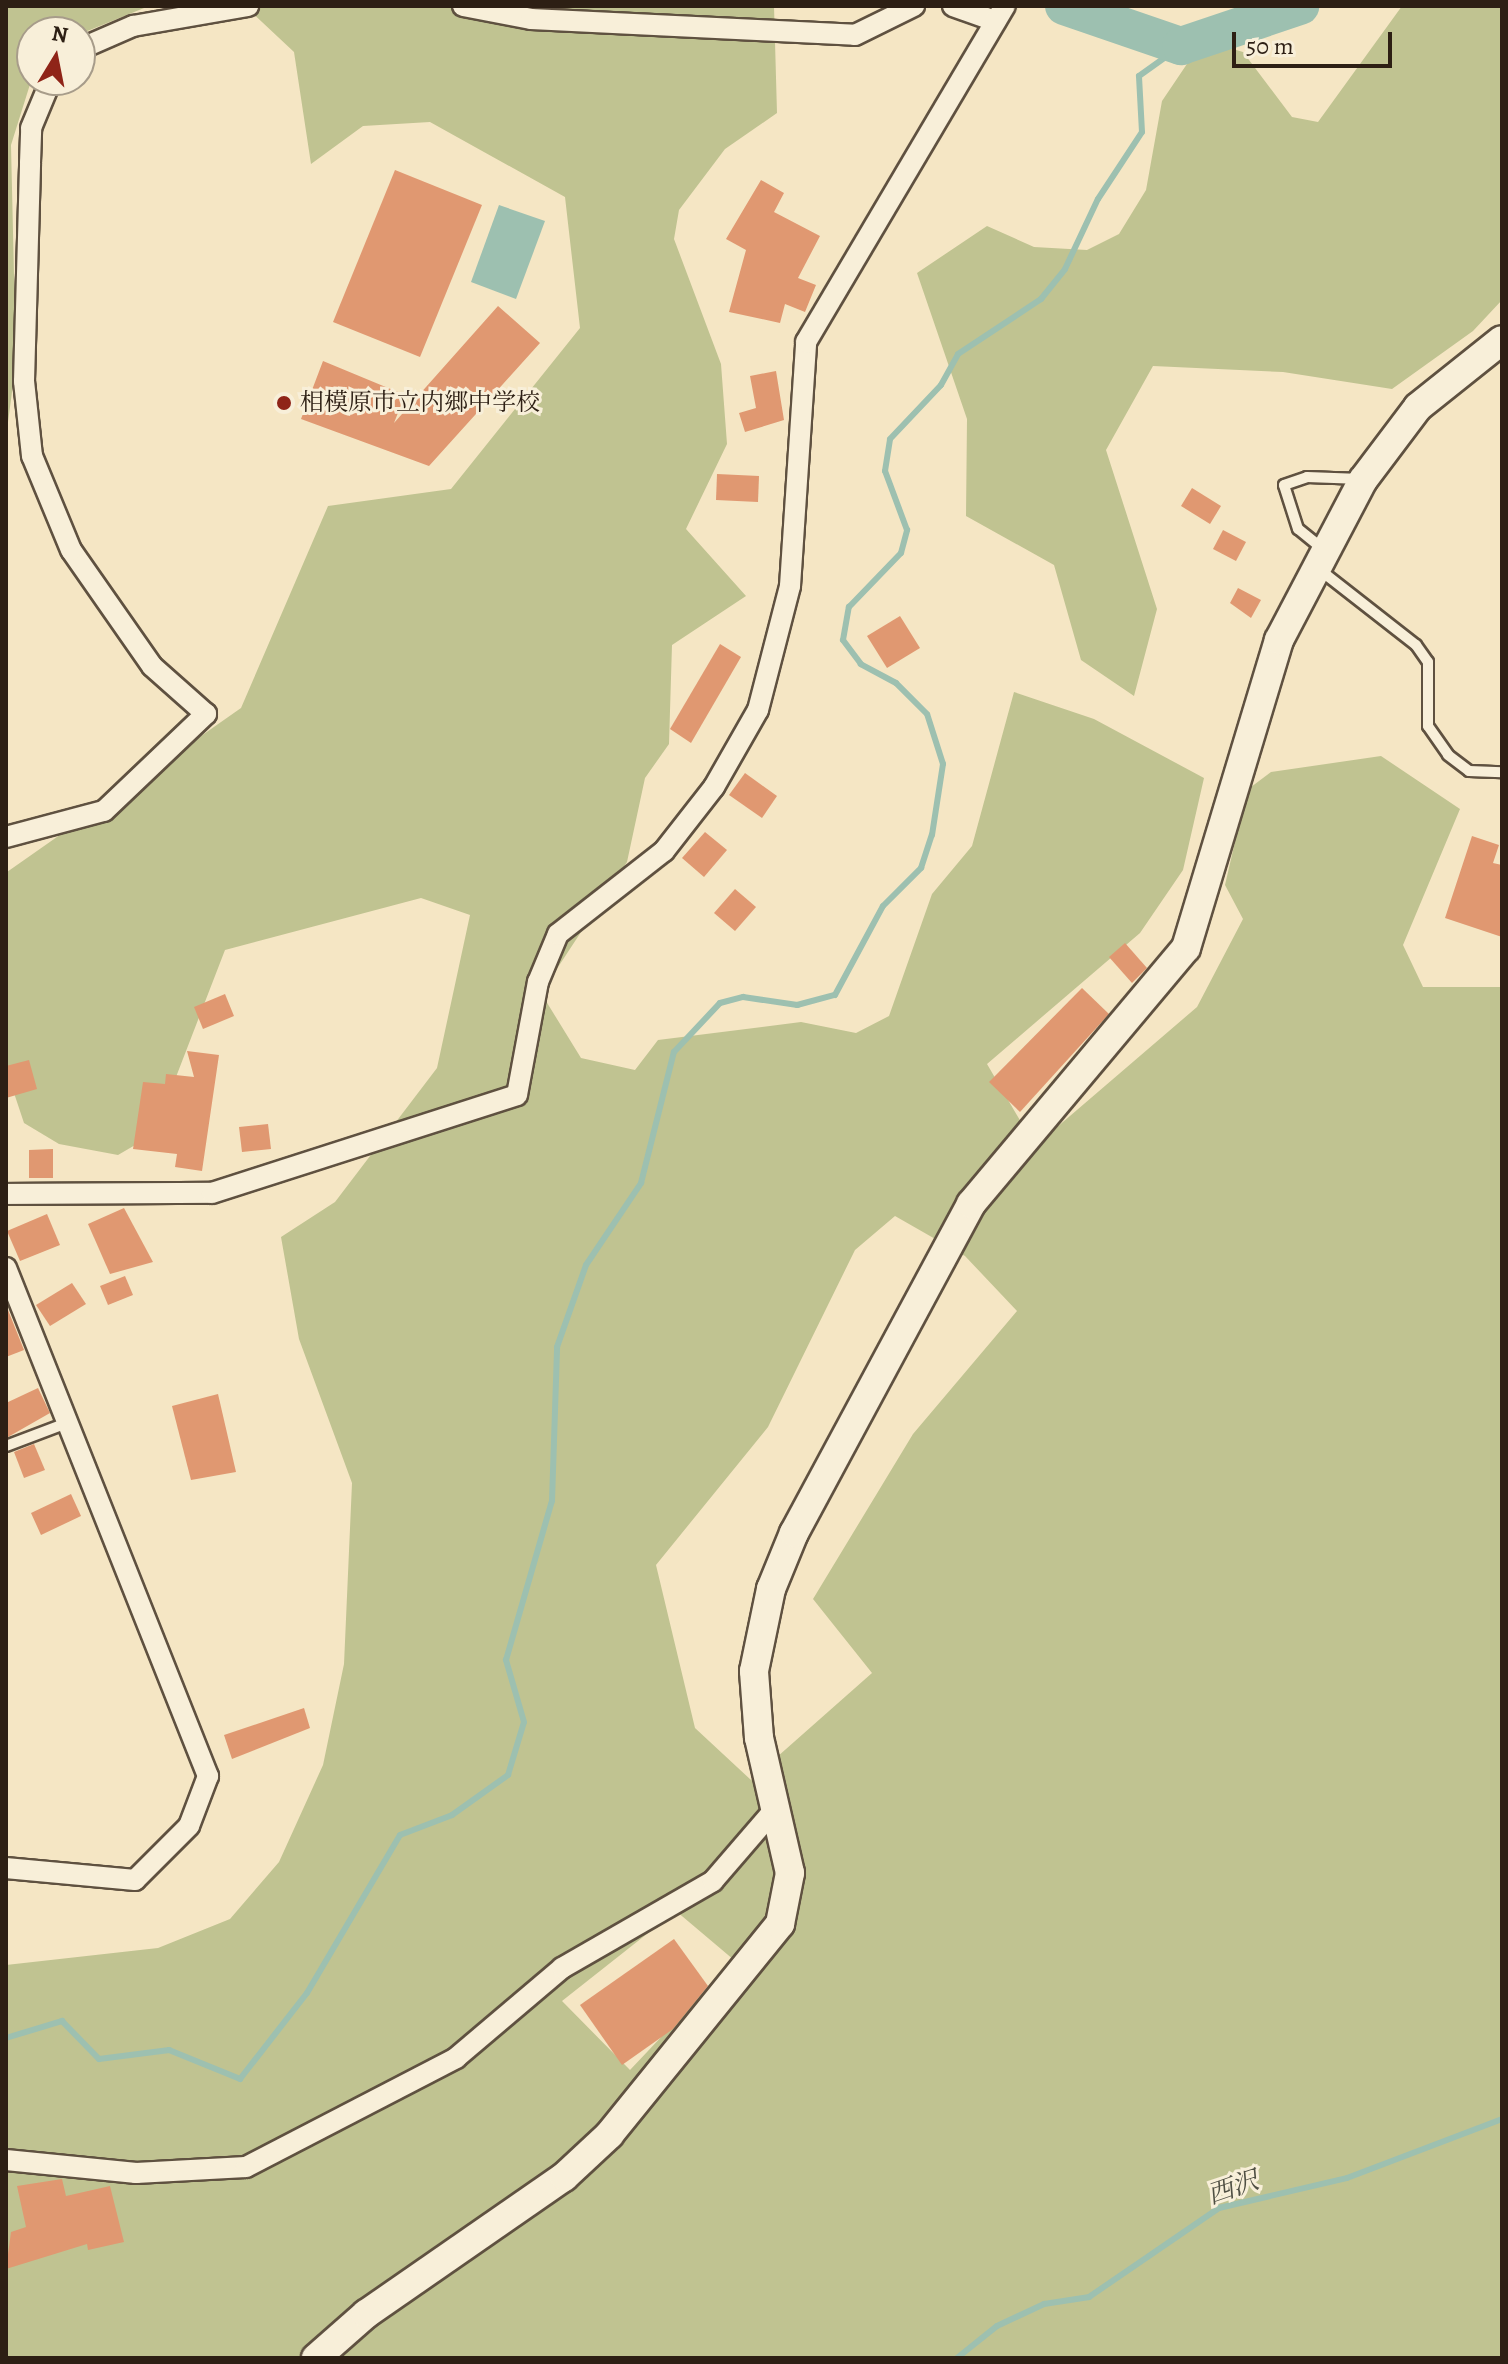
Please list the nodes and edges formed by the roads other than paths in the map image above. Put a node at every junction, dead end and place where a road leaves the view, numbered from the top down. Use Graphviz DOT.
graph roads {
  1 [pos="248,6"];
  2 [pos="463,6"];
  3 [pos="914,6"];
  4 [pos="953,6"];
  5 [pos="1000,14"];
  6 [pos="96,42"];
  7 [pos="42,96"];
  8 [pos="1502,340"];
  9 [pos="1363,480"];
  10 [pos="1320,559"];
  11 [pos="1502,772"];
  12 [pos="6,837"];
  13 [pos="6,1194"];
  14 [pos="6,1268"];
  15 [pos="67,1423"];
  16 [pos="6,1446"];
  17 [pos="774,1810"];
  18 [pos="6,1868"];
  19 [pos="6,2160"];
  20 [pos="316,2358"];
  1 -- 6 [label="street"];
  2 -- 3 [label="street"];
  4 -- 5 [label="street"];
  5 -- 13 [label="street"];
  7 -- 12 [label="street"];
  8 -- 9 [label="street"];
  9 -- 10 [label="street"];
  9 -- 10 [label="lane"];
  10 -- 11 [label="lane"];
  10 -- 17 [label="street"];
  14 -- 15 [label="street"];
  15 -- 16 [label="lane"];
  15 -- 18 [label="street"];
  17 -- 19 [label="street"];
  17 -- 20 [label="street"];
}
